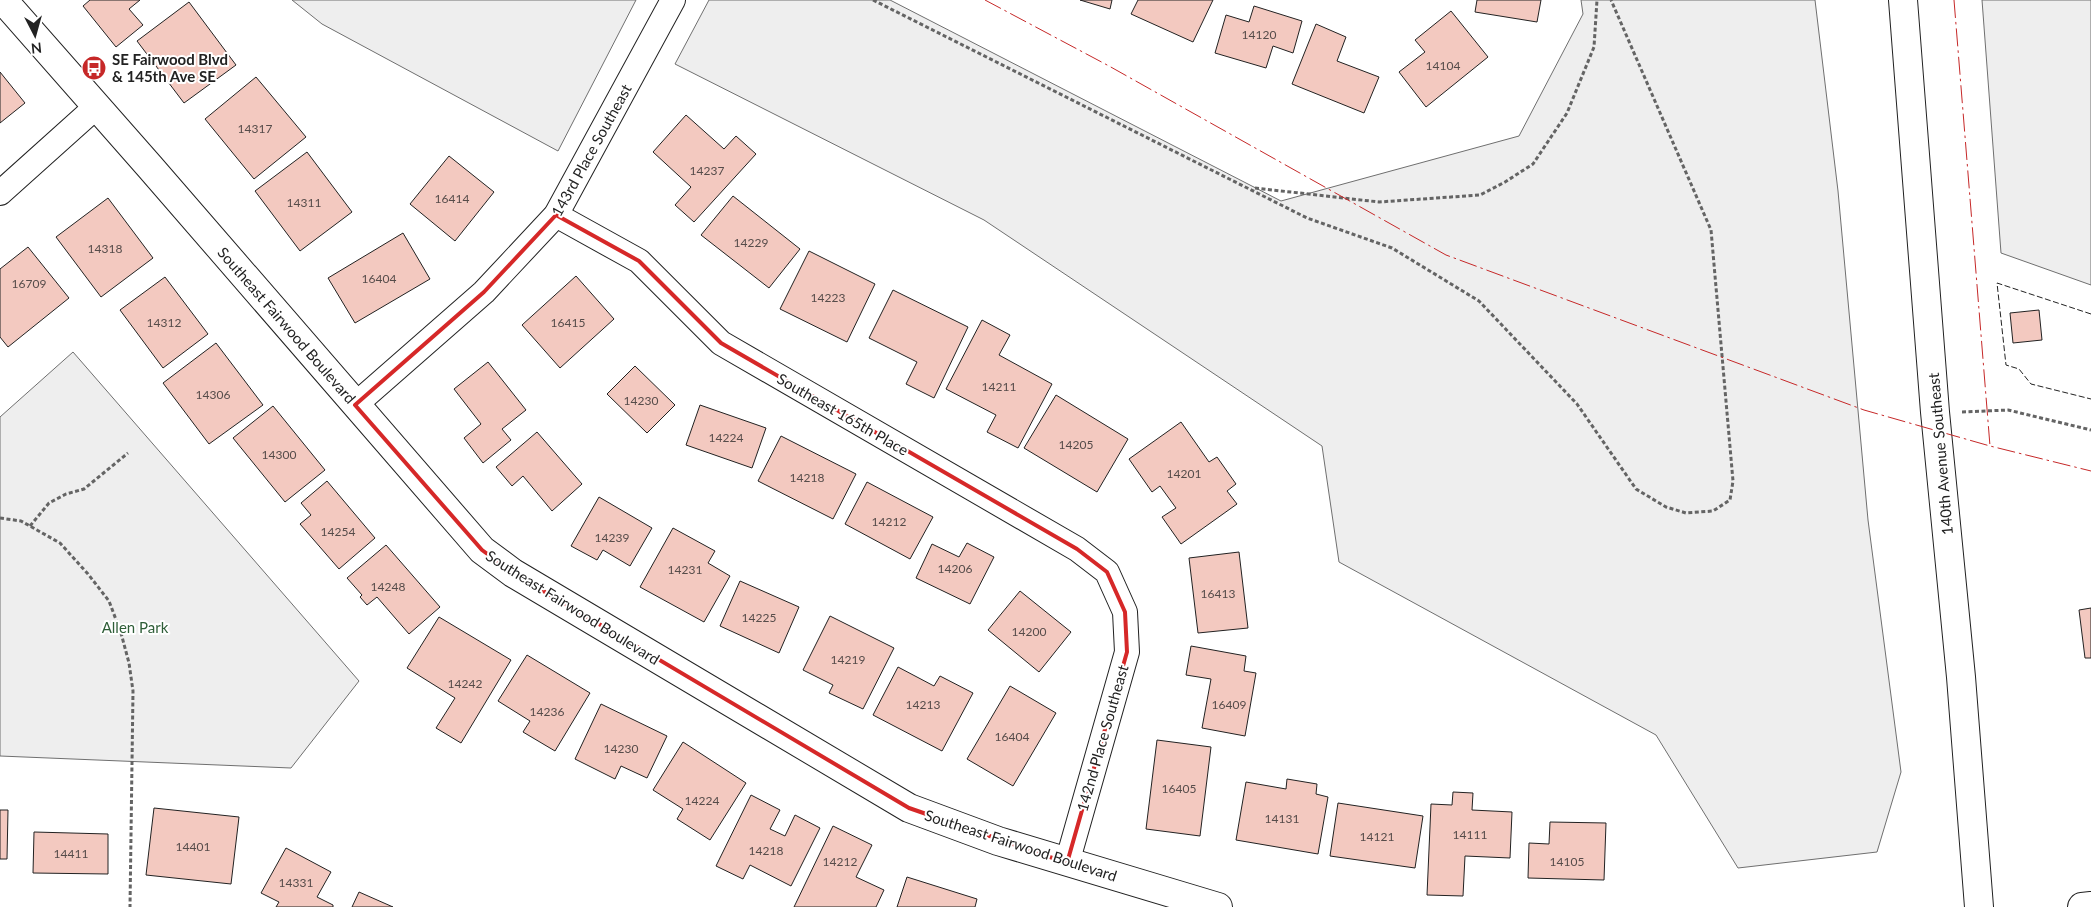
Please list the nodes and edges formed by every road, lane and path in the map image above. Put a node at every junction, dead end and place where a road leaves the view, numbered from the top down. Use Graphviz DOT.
graph roads {
  1 [pos="3,0"];
  2 [pos="673,0"];
  3 [pos="873,0"];
  4 [pos="1597,0"];
  5 [pos="1612,0"];
  6 [pos="1903,0"];
  7 [pos="97,106"];
  8 [pos="1255,188"];
  9 [pos="0,193"];
  10 [pos="556,215"];
  11 [pos="355,405"];
  12 [pos="1936,412"];
  13 [pos="2091,430"];
  14 [pos="128,453"];
  15 [pos="0,518"];
  16 [pos="30,526"];
  17 [pos="1124,612"];
  18 [pos="1067,863"];
  19 [pos="2091,906"];
  20 [pos="130,907"];
  21 [pos="1218,907"];
  22 [pos="1979,907"];
  23 [pos="2082,907"];
  1 -- 7 [label="street, Southeast Fairwood Boulevard"];
  2 -- 10 [label="street, 143rd Place Southeast"];
  3 -- 5 [label="path"];
  4 -- 8 [label="path"];
  6 -- 12 [label="street, 140th Avenue Southeast"];
  7 -- 9 [label="street"];
  7 -- 11 [label="street, Southeast Fairwood Boulevard"];
  10 -- 11 [label="street, 143rd Place Southeast"];
  10 -- 17 [label="street, Southeast 165th Place"];
  11 -- 18 [label="street, Southeast Fairwood Boulevard"];
  12 -- 13 [label="path"];
  12 -- 22 [label="street, 140th Avenue Southeast"];
  14 -- 16 [label="path"];
  15 -- 16 [label="path"];
  16 -- 20 [label="path"];
  17 -- 18 [label="street, 142nd Place Southeast"];
  18 -- 21 [label="street, Southeast Fairwood Boulevard"];
  19 -- 23 [label="street"];
}
